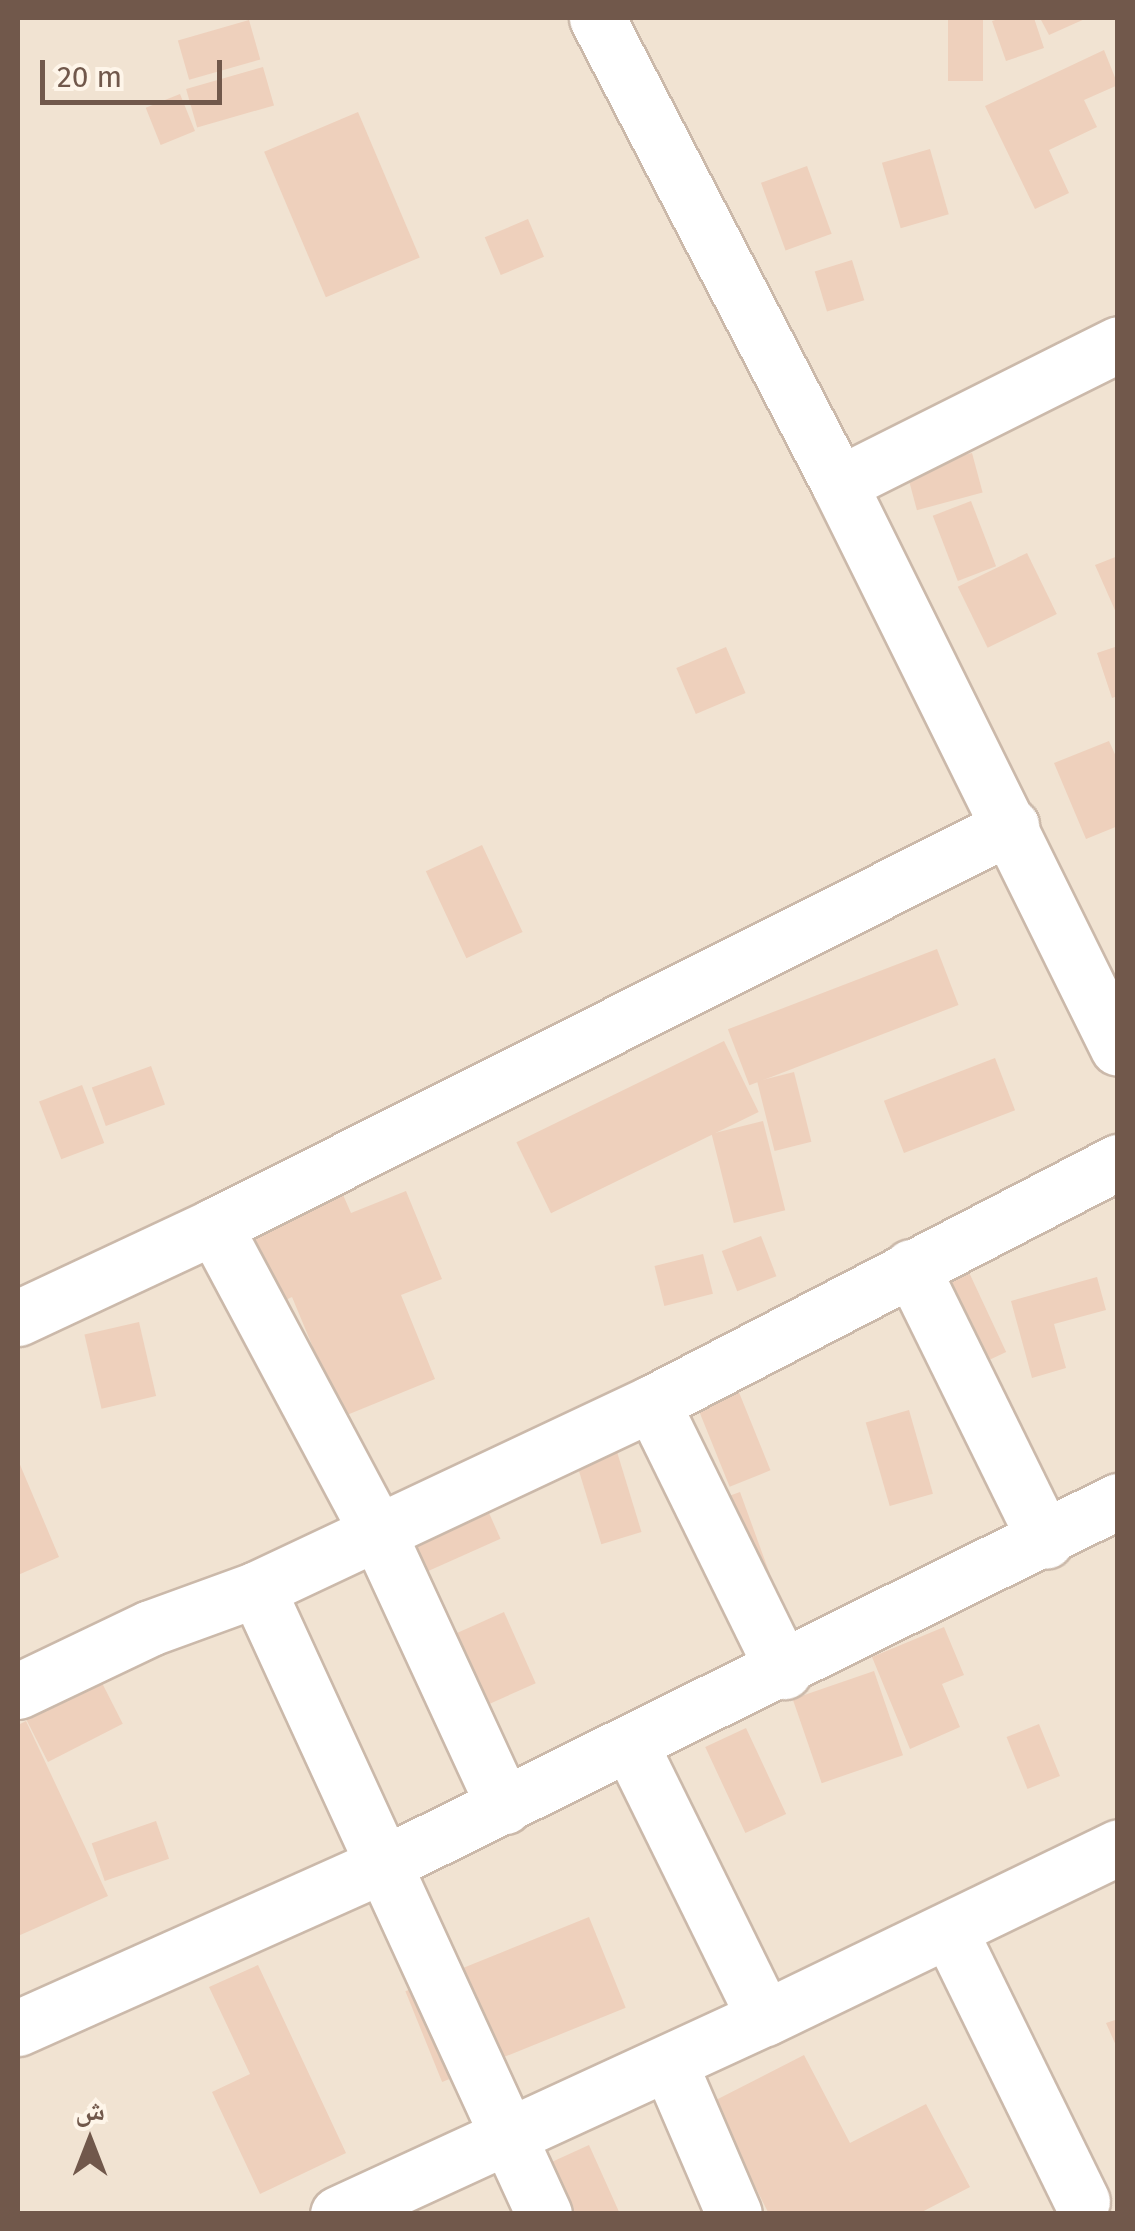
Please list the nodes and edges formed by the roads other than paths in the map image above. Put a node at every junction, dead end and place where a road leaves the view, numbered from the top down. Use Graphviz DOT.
graph roads {
  1 [pos="600,18"];
  2 [pos="1118,344"];
  3 [pos="839,484"];
  4 [pos="1011,826"];
  5 [pos="1096,952"];
  6 [pos="1118,1048"];
  7 [pos="1118,1162"];
  8 [pos="214,1226"];
  9 [pos="912,1267"];
  10 [pos="18,1318"];
  11 [pos="652,1403"];
  12 [pos="1118,1501"];
  13 [pos="378,1533"];
  14 [pos="1046,1541"];
  15 [pos="257,1590"];
  16 [pos="784,1670"];
  17 [pos="18,1691"];
  18 [pos="630,1744"];
  19 [pos="504,1806"];
  20 [pos="1118,1847"];
  21 [pos="382,1865"];
  22 [pos="949,1930"];
  23 [pos="765,2018"];
  24 [pos="18,2028"];
  25 [pos="669,2063"];
  26 [pos="507,2134"];
  27 [pos="1086,2199"];
  28 [pos="338,2214"];
  29 [pos="544,2214"];
  30 [pos="734,2214"];
  1 -- 3 [label="street"];
  2 -- 3 [label="street"];
  3 -- 4 [label="street"];
  4 -- 5 [label="street"];
  4 -- 8 [label="street"];
  5 -- 6 [label="street"];
  7 -- 9 [label="street"];
  8 -- 10 [label="street"];
  8 -- 13 [label="street"];
  9 -- 11 [label="street"];
  9 -- 14 [label="street"];
  11 -- 13 [label="street"];
  11 -- 16 [label="street"];
  12 -- 14 [label="street"];
  13 -- 15 [label="street"];
  13 -- 19 [label="street"];
  14 -- 16 [label="street"];
  15 -- 17 [label="street"];
  15 -- 21 [label="street"];
  16 -- 18 [label="street"];
  18 -- 19 [label="street"];
  18 -- 23 [label="street"];
  19 -- 21 [label="street"];
  20 -- 22 [label="street"];
  21 -- 24 [label="street"];
  21 -- 26 [label="street"];
  22 -- 23 [label="street"];
  22 -- 27 [label="street"];
  23 -- 25 [label="street"];
  25 -- 26 [label="street"];
  25 -- 30 [label="street"];
  26 -- 28 [label="street"];
  26 -- 29 [label="street"];
}
